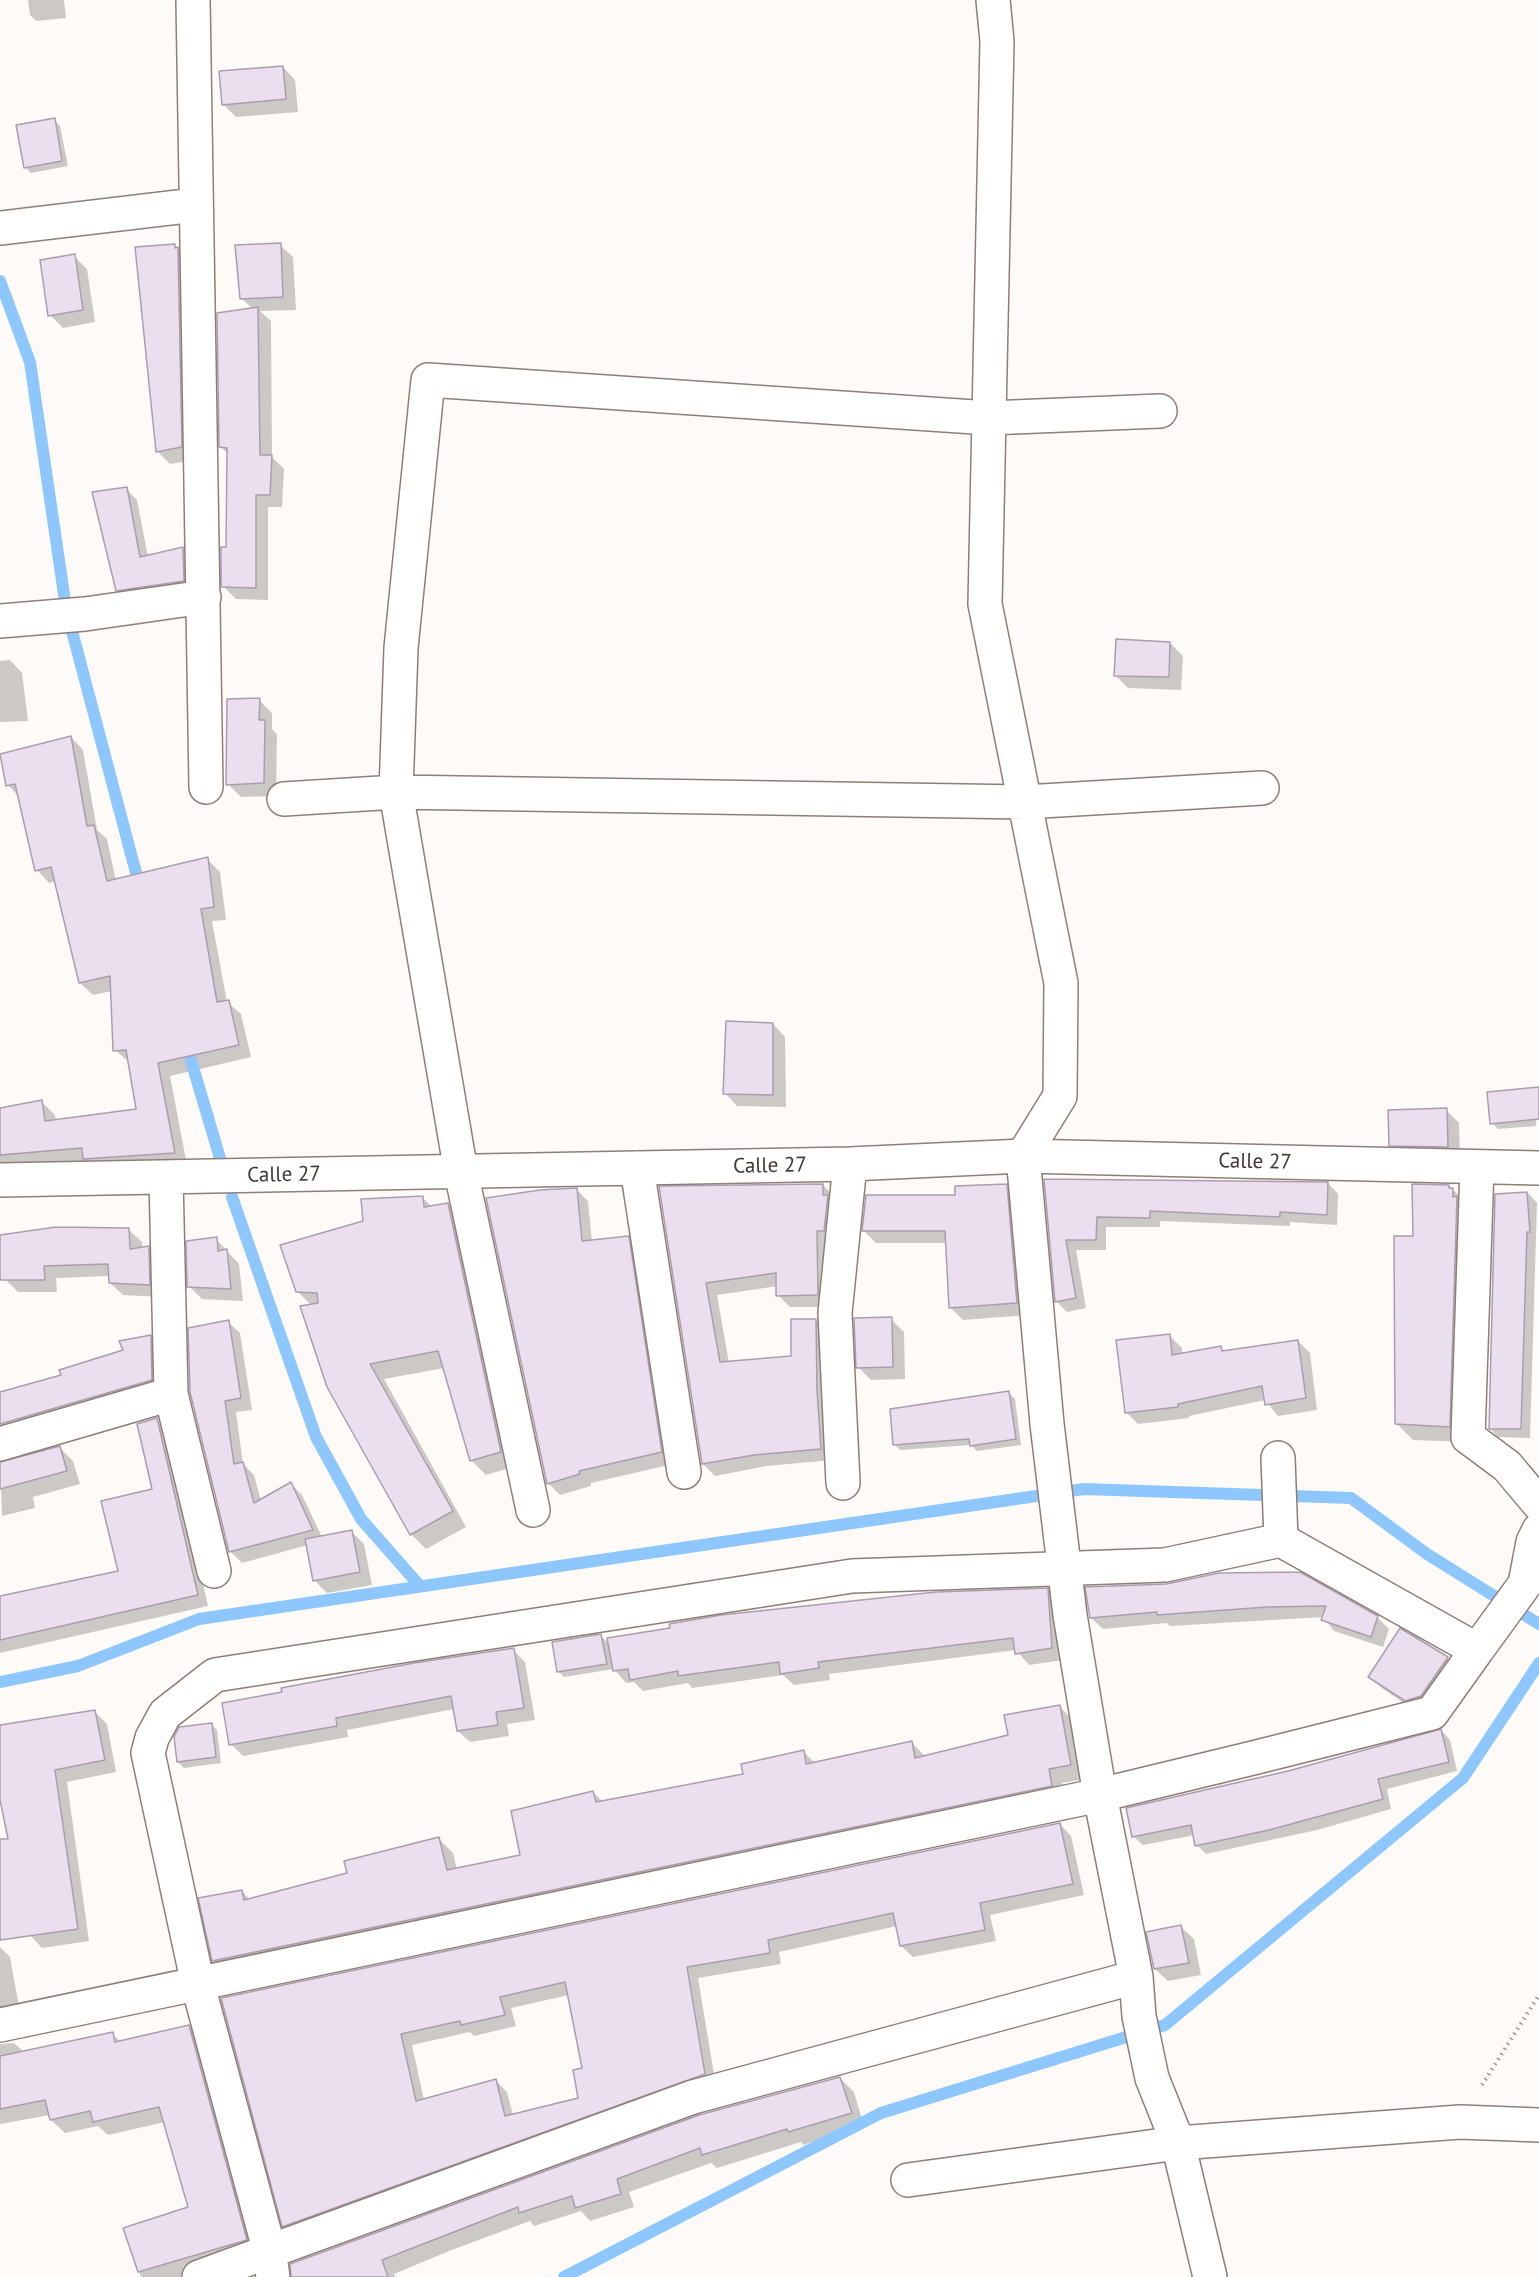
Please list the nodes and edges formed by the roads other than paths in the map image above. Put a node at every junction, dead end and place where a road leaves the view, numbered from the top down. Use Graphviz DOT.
graph roads {
  1 [pos="193,0"];
  2 [pos="993,0"];
  3 [pos="195,206"];
  4 [pos="0,228"];
  5 [pos="1160,411"];
  6 [pos="989,418"];
  7 [pos="204,597"];
  8 [pos="0,621"];
  9 [pos="206,787"];
  10 [pos="1262,788"];
  11 [pos="396,792"];
  12 [pos="284,799"];
  13 [pos="1024,802"];
  14 [pos="1023,1156"];
  15 [pos="850,1164"];
  16 [pos="1477,1167"];
  17 [pos="637,1168"];
  18 [pos="1539,1168"];
  19 [pos="461,1172"];
  20 [pos="166,1178"];
  21 [pos="0,1180"];
  22 [pos="171,1394"];
  23 [pos="0,1444"];
  24 [pos="1278,1458"];
  25 [pos="684,1472"];
  26 [pos="843,1483"];
  27 [pos="1539,1504"];
  28 [pos="533,1510"];
  29 [pos="1539,1530"];
  30 [pos="1281,1540"];
  31 [pos="1064,1570"];
  32 [pos="214,1571"];
  33 [pos="1532,1584"];
  34 [pos="1477,1650"];
  35 [pos="1100,1795"];
  36 [pos="1136,1977"];
  37 [pos="0,2025"];
  38 [pos="1539,2125"];
  39 [pos="1178,2143"];
  40 [pos="908,2180"];
  41 [pos="271,2263"];
  42 [pos="199,2277"];
  43 [pos="1210,2277"];
  1 -- 3 [label="street"];
  2 -- 6 [label="street"];
  3 -- 4 [label="street"];
  3 -- 7 [label="street"];
  5 -- 6 [label="street"];
  6 -- 11 [label="street"];
  6 -- 13 [label="street"];
  7 -- 8 [label="street"];
  7 -- 9 [label="street"];
  10 -- 13 [label="street"];
  11 -- 12 [label="street"];
  11 -- 13 [label="street"];
  11 -- 19 [label="street"];
  13 -- 14 [label="street"];
  14 -- 15 [label="street, Calle 27"];
  14 -- 16 [label="street, Calle 27"];
  14 -- 31 [label="street"];
  15 -- 17 [label="street, Calle 27"];
  15 -- 26 [label="street"];
  16 -- 18 [label="street, Calle 27"];
  16 -- 27 [label="street"];
  17 -- 19 [label="street, Calle 27"];
  17 -- 25 [label="street"];
  19 -- 20 [label="street, Calle 27"];
  19 -- 28 [label="street"];
  20 -- 21 [label="street, Calle 27"];
  20 -- 22 [label="street"];
  22 -- 23 [label="street"];
  22 -- 32 [label="street"];
  24 -- 30 [label="street"];
  29 -- 33 [label="street"];
  30 -- 31 [label="street"];
  30 -- 34 [label="street"];
  31 -- 35 [label="street"];
  31 -- 41 [label="street"];
  33 -- 34 [label="street"];
  34 -- 35 [label="street"];
  35 -- 36 [label="street"];
  35 -- 37 [label="street"];
  36 -- 39 [label="street"];
  36 -- 41 [label="street"];
  38 -- 39 [label="street"];
  39 -- 40 [label="street"];
  39 -- 43 [label="street"];
  41 -- 42 [label="street"];
}
